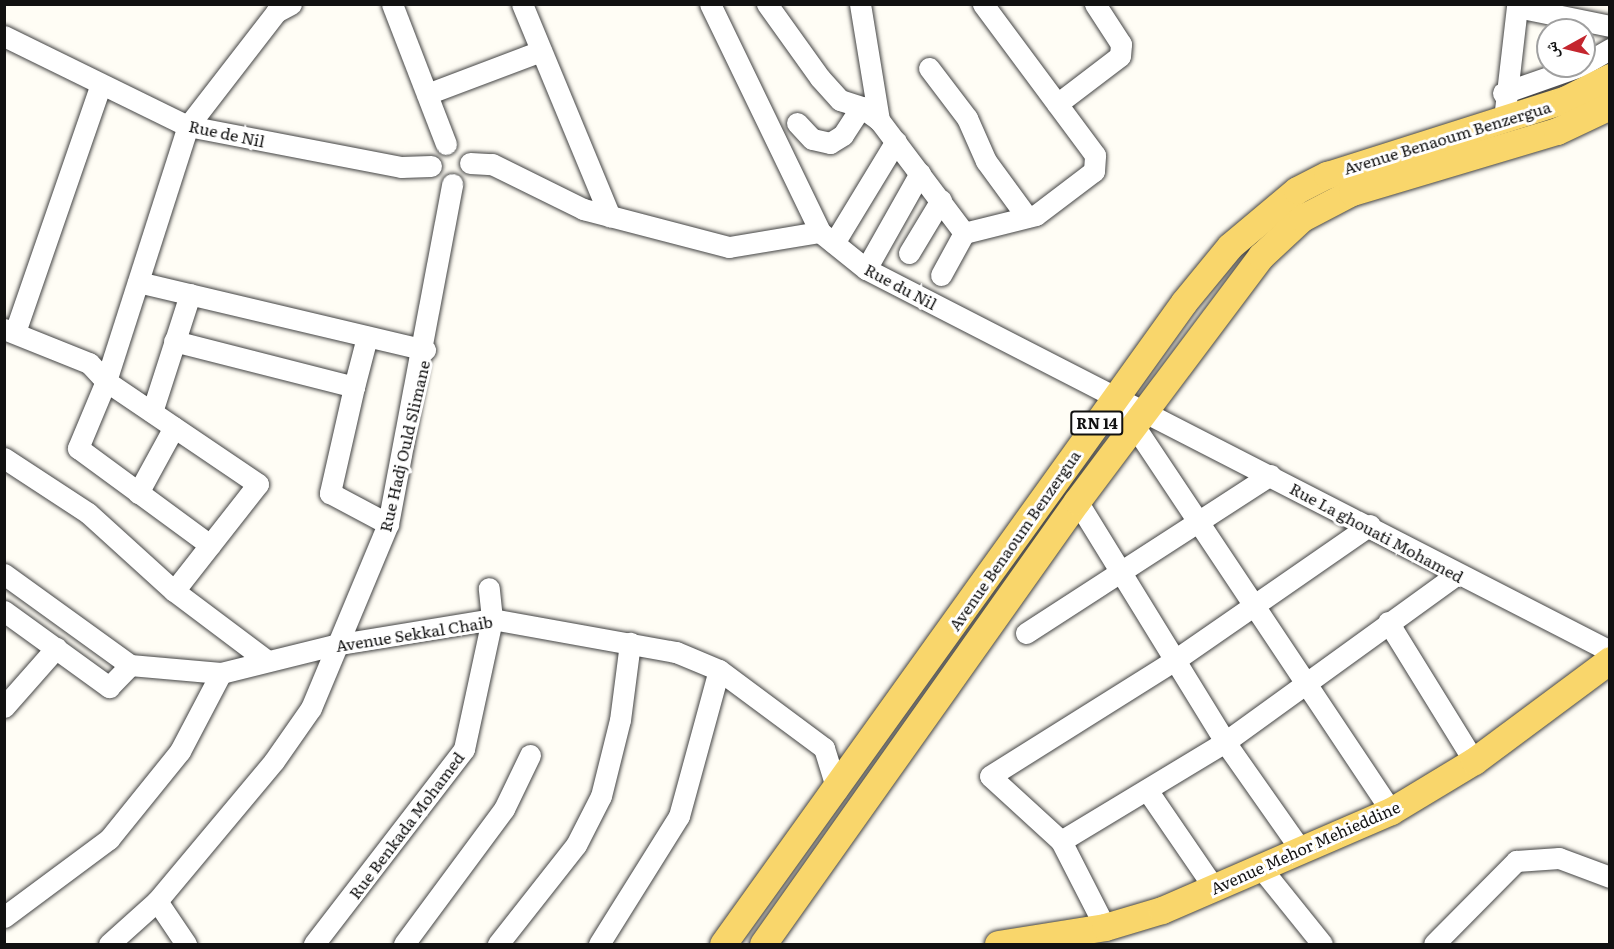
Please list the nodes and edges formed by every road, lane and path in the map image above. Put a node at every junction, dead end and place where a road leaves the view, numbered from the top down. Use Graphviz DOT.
graph roads {
  1 [pos="291,4"];
  2 [pos="392,4"];
  3 [pos="522,4"];
  4 [pos="710,4"];
  5 [pos="767,4"];
  6 [pos="844,4"];
  7 [pos="860,4"];
  8 [pos="983,4"];
  9 [pos="1103,7"];
  10 [pos="1610,26"];
  11 [pos="4,36"];
  12 [pos="866,36"];
  13 [pos="1610,48"];
  14 [pos="541,51"];
  15 [pos="1596,57"];
  16 [pos="929,68"];
  17 [pos="1610,77"];
  18 [pos="1557,78"];
  19 [pos="100,86"];
  20 [pos="427,94"];
  21 [pos="1057,104"];
  22 [pos="1503,106"];
  23 [pos="1610,106"];
  24 [pos="861,107"];
  25 [pos="879,120"];
  26 [pos="797,123"];
  27 [pos="188,126"];
  28 [pos="896,141"];
  29 [pos="446,144"];
  30 [pos="470,163"];
  31 [pos="431,166"];
  32 [pos="920,173"];
  33 [pos="453,184"];
  34 [pos="941,200"];
  35 [pos="610,216"];
  36 [pos="1027,217"];
  37 [pos="964,233"];
  38 [pos="827,238"];
  39 [pos="909,253"];
  40 [pos="866,269"];
  41 [pos="941,275"];
  42 [pos="138,282"];
  43 [pos="190,294"];
  44 [pos="10,330"];
  45 [pos="367,337"];
  46 [pos="174,342"];
  47 [pos="425,350"];
  48 [pos="106,381"];
  49 [pos="354,387"];
  50 [pos="1116,396"];
  51 [pos="152,412"];
  52 [pos="1139,417"];
  53 [pos="174,427"];
  54 [pos="4,458"];
  55 [pos="1270,475"];
  56 [pos="138,493"];
  57 [pos="1077,501"];
  58 [pos="388,524"];
  59 [pos="1198,525"];
  60 [pos="1370,525"];
  61 [pos="210,545"];
  62 [pos="1121,573"];
  63 [pos="1456,575"];
  64 [pos="8,586"];
  65 [pos="489,588"];
  66 [pos="174,591"];
  67 [pos="1252,609"];
  68 [pos="4,611"];
  69 [pos="492,619"];
  70 [pos="1388,622"];
  71 [pos="1026,633"];
  72 [pos="630,643"];
  73 [pos="334,645"];
  74 [pos="56,648"];
  75 [pos="1610,651"];
  76 [pos="266,660"];
  77 [pos="1174,660"];
  78 [pos="1610,660"];
  79 [pos="130,665"];
  80 [pos="719,670"];
  81 [pos="221,673"];
  82 [pos="1307,682"];
  83 [pos="4,707"];
  84 [pos="1225,742"];
  85 [pos="824,748"];
  86 [pos="865,751"];
  87 [pos="530,755"];
  88 [pos="1474,761"];
  89 [pos="837,790"];
  90 [pos="1147,790"];
  91 [pos="1390,811"];
  92 [pos="1061,841"];
  93 [pos="1300,850"];
  94 [pos="1261,868"];
  95 [pos="1610,877"];
  96 [pos="1214,888"];
  97 [pos="157,901"];
  98 [pos="4,917"];
  99 [pos="1105,927"];
  100 [pos="109,945"];
  101 [pos="186,945"];
  102 [pos="314,945"];
  103 [pos="404,945"];
  104 [pos="498,945"];
  105 [pos="599,945"];
  106 [pos="723,945"];
  107 [pos="763,945"];
  108 [pos="998,945"];
  109 [pos="1322,945"];
  110 [pos="1434,945"];
  1 -- 27 [label="street"];
  2 -- 20 [label="street"];
  3 -- 14 [label="street"];
  4 -- 38 [label="street, Rue du Nil"];
  5 -- 24 [label="street"];
  6 -- 12 [label="street"];
  7 -- 12 [label="street"];
  8 -- 21 [label="street"];
  9 -- 21 [label="street"];
  10 -- 22 [label="street"];
  11 -- 19 [label="street, Rue de Nil"];
  12 -- 25 [label="street"];
  13 -- 15 [label="street"];
  14 -- 20 [label="street"];
  14 -- 35 [label="street"];
  16 -- 36 [label="street"];
  17 -- 22 [label="main road, Avenue Benaoum Benzergua / RN 14"];
  18 -- 22 [label="street"];
  19 -- 27 [label="street, Rue de Nil"];
  19 -- 44 [label="street"];
  20 -- 29 [label="street"];
  21 -- 36 [label="street"];
  22 -- 50 [label="main road, Avenue Benaoum Benzergua / RN 14"];
  23 -- 52 [label="main road, Avenue Benaoum Benzergua / RN 14"];
  24 -- 25 [label="street"];
  24 -- 26 [label="street"];
  25 -- 28 [label="street"];
  27 -- 31 [label="street, Rue de Nil"];
  27 -- 42 [label="street"];
  28 -- 32 [label="street"];
  28 -- 38 [label="street"];
  29 -- 30 [label="street"];
  29 -- 31 [label="street"];
  30 -- 33 [label="street"];
  30 -- 35 [label="street"];
  31 -- 33 [label="street"];
  32 -- 34 [label="street"];
  32 -- 40 [label="street"];
  33 -- 47 [label="street, Rue Hadj Ould Slimane"];
  34 -- 37 [label="street"];
  34 -- 39 [label="street"];
  35 -- 38 [label="street"];
  36 -- 37 [label="street"];
  37 -- 41 [label="street"];
  38 -- 40 [label="street, Rue du Nil"];
  40 -- 50 [label="street, Rue du Nil"];
  42 -- 43 [label="street"];
  42 -- 48 [label="street"];
  43 -- 45 [label="street"];
  43 -- 46 [label="street"];
  44 -- 48 [label="street"];
  45 -- 47 [label="street"];
  45 -- 49 [label="street"];
  46 -- 49 [label="street"];
  46 -- 51 [label="street"];
  47 -- 58 [label="street, Rue Hadj Ould Slimane"];
  48 -- 51 [label="street"];
  48 -- 56 [label="street"];
  49 -- 58 [label="street"];
  50 -- 52 [label="street"];
  50 -- 86 [label="main road, Avenue Benaoum Benzergua / RN 14"];
  51 -- 53 [label="street"];
  52 -- 55 [label="street, Rue La ghouati Mohamed"];
  52 -- 57 [label="main road, Avenue Benaoum Benzergua / RN 14"];
  52 -- 59 [label="street"];
  53 -- 56 [label="street"];
  53 -- 61 [label="street"];
  54 -- 66 [label="street"];
  55 -- 59 [label="street"];
  55 -- 60 [label="street, Rue La ghouati Mohamed"];
  56 -- 61 [label="street"];
  57 -- 62 [label="street"];
  57 -- 107 [label="main road, Avenue Benaoum Benzergua / RN 14"];
  58 -- 73 [label="street, Rue Hadj Ould Slimane"];
  59 -- 62 [label="street"];
  59 -- 67 [label="street"];
  60 -- 63 [label="street, Rue La ghouati Mohamed"];
  60 -- 67 [label="street"];
  61 -- 66 [label="street"];
  62 -- 71 [label="street"];
  62 -- 77 [label="street"];
  63 -- 70 [label="street"];
  63 -- 75 [label="street, Rue La ghouati Mohamed"];
  64 -- 79 [label="street"];
  65 -- 69 [label="street, Rue Benkada Mohamed"];
  66 -- 76 [label="street"];
  67 -- 77 [label="street"];
  67 -- 82 [label="street"];
  68 -- 74 [label="street"];
  69 -- 72 [label="street, Avenue Sekkal Chaib"];
  69 -- 73 [label="street, Avenue Sekkal Chaib"];
  69 -- 102 [label="street, Rue Benkada Mohamed"];
  70 -- 82 [label="street"];
  70 -- 88 [label="street"];
  72 -- 80 [label="street, Avenue Sekkal Chaib"];
  72 -- 104 [label="street"];
  73 -- 76 [label="street, Avenue Sekkal Chaib"];
  73 -- 97 [label="street, Rue Hadj Ould Slimane"];
  74 -- 79 [label="street"];
  74 -- 83 [label="street"];
  76 -- 81 [label="street, Avenue Sekkal Chaib"];
  77 -- 84 [label="street"];
  77 -- 92 [label="street"];
  78 -- 88 [label="main road, Avenue Mehor Mehieddine"];
  79 -- 81 [label="street, Avenue Sekkal Chaib"];
  80 -- 85 [label="street, Avenue Sekkal Chaib"];
  80 -- 105 [label="street"];
  81 -- 98 [label="street"];
  82 -- 84 [label="street"];
  82 -- 91 [label="street"];
  84 -- 90 [label="street"];
  84 -- 93 [label="street"];
  85 -- 86 [label="street"];
  85 -- 89 [label="street"];
  86 -- 89 [label="main road, Avenue Benaoum Benzergua / RN 14"];
  87 -- 103 [label="street"];
  88 -- 91 [label="main road, Avenue Mehor Mehieddine"];
  89 -- 106 [label="main road, Avenue Benaoum Benzergua / RN 14"];
  90 -- 92 [label="street"];
  90 -- 96 [label="street"];
  91 -- 93 [label="main road, Avenue Mehor Mehieddine"];
  92 -- 99 [label="street"];
  93 -- 94 [label="main road, Avenue Mehor Mehieddine"];
  94 -- 96 [label="main road, Avenue Mehor Mehieddine"];
  94 -- 109 [label="street"];
  95 -- 110 [label="street"];
  96 -- 99 [label="main road, Avenue Mehor Mehieddine"];
  97 -- 100 [label="street, Rue Hadj Ould Slimane"];
  97 -- 101 [label="street"];
  99 -- 108 [label="main road, Avenue Mehor Mehieddine"];
}
